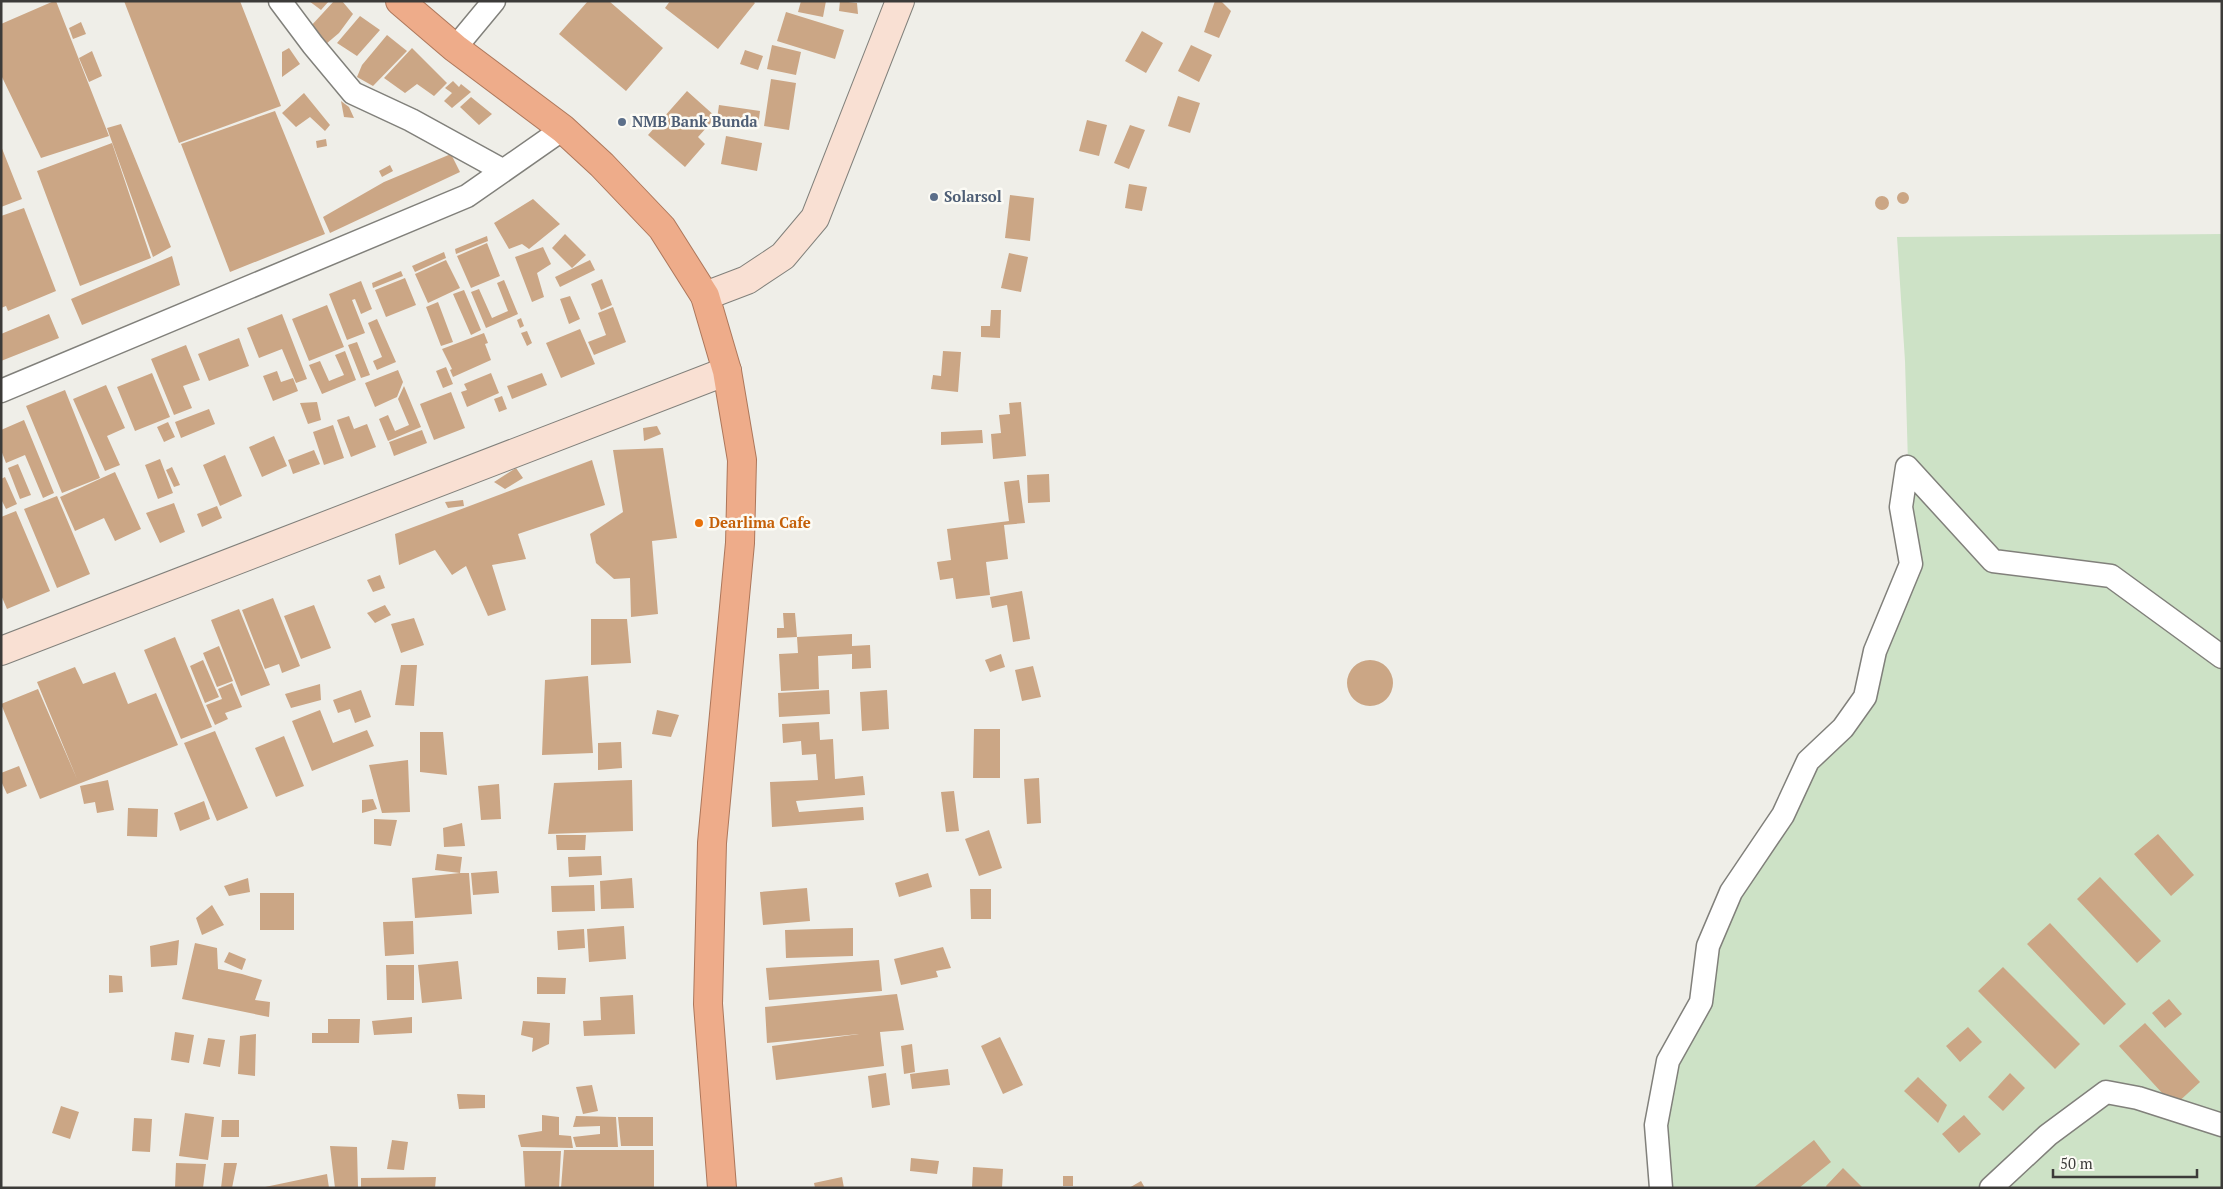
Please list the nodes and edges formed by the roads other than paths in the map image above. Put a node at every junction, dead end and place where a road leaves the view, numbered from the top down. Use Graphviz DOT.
graph roads {
  1 [pos="280,1"];
  2 [pos="400,1"];
  3 [pos="494,1"];
  4 [pos="900,1"];
  5 [pos="455,48"];
  6 [pos="563,129"];
  7 [pos="502,170"];
  8 [pos="705,296"];
  9 [pos="727,371"];
  10 [pos="1,391"];
  11 [pos="1,651"];
  12 [pos="2222,657"];
  13 [pos="2222,1125"];
  14 [pos="722,1188"];
  15 [pos="1661,1188"];
  16 [pos="1991,1188"];
  1 -- 7 [label="street"];
  2 -- 5 [label="highway"];
  3 -- 5 [label="street"];
  4 -- 8 [label="main road"];
  5 -- 6 [label="highway"];
  6 -- 7 [label="street"];
  6 -- 8 [label="highway"];
  7 -- 10 [label="street"];
  8 -- 9 [label="highway"];
  9 -- 11 [label="main road"];
  9 -- 14 [label="highway"];
  12 -- 15 [label="street"];
  13 -- 16 [label="street"];
}
